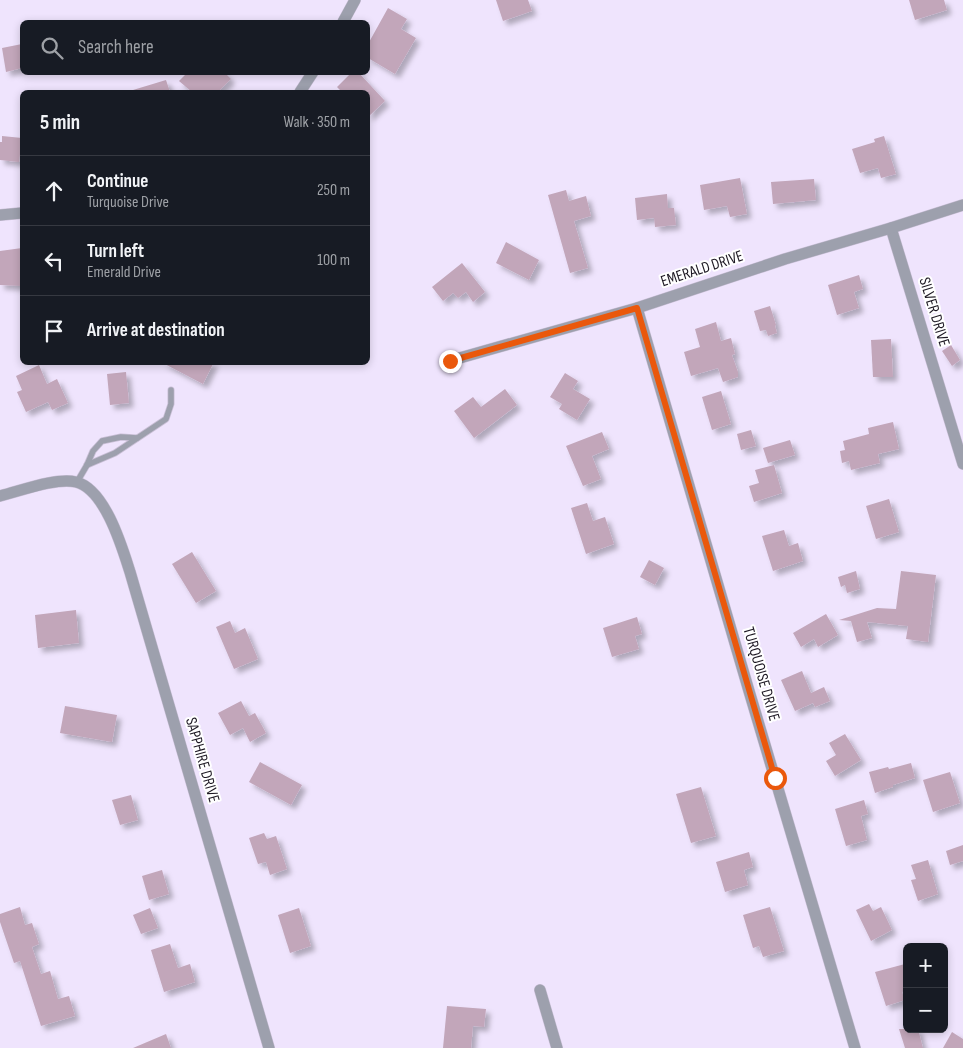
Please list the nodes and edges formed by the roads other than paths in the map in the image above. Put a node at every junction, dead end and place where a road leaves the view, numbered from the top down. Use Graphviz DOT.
graph roads {
  1 [pos="355,0"];
  2 [pos="344,20"];
  3 [pos="311,75"];
  4 [pos="301,90"];
  5 [pos="963,204"];
  6 [pos="20,213"];
  7 [pos="0,215"];
  8 [pos="890,228"];
  9 [pos="637,308"];
  10 [pos="450,361"];
  11 [pos="172,390"];
  12 [pos="137,438"];
  13 [pos="963,464"];
  14 [pos="87,465"];
  15 [pos="77,482"];
  16 [pos="0,496"];
  17 [pos="540,990"];
  18 [pos="269,1048"];
  19 [pos="557,1048"];
  20 [pos="855,1048"];
  1 -- 2 [label="street"];
  3 -- 4 [label="street"];
  5 -- 8 [label="street, EMERALD DRIVE"];
  6 -- 7 [label="street"];
  8 -- 9 [label="street, EMERALD DRIVE"];
  8 -- 13 [label="street, SILVER DRIVE"];
  9 -- 10 [label="street, EMERALD DRIVE"];
  9 -- 20 [label="street, TURQUOISE DRIVE"];
  11 -- 12 [label="lane"];
  12 -- 14 [label="lane"];
  12 -- 14 [label="lane"];
  14 -- 15 [label="lane"];
  15 -- 16 [label="street"];
  15 -- 18 [label="street, SAPPHIRE DRIVE"];
  17 -- 19 [label="street"];
}
